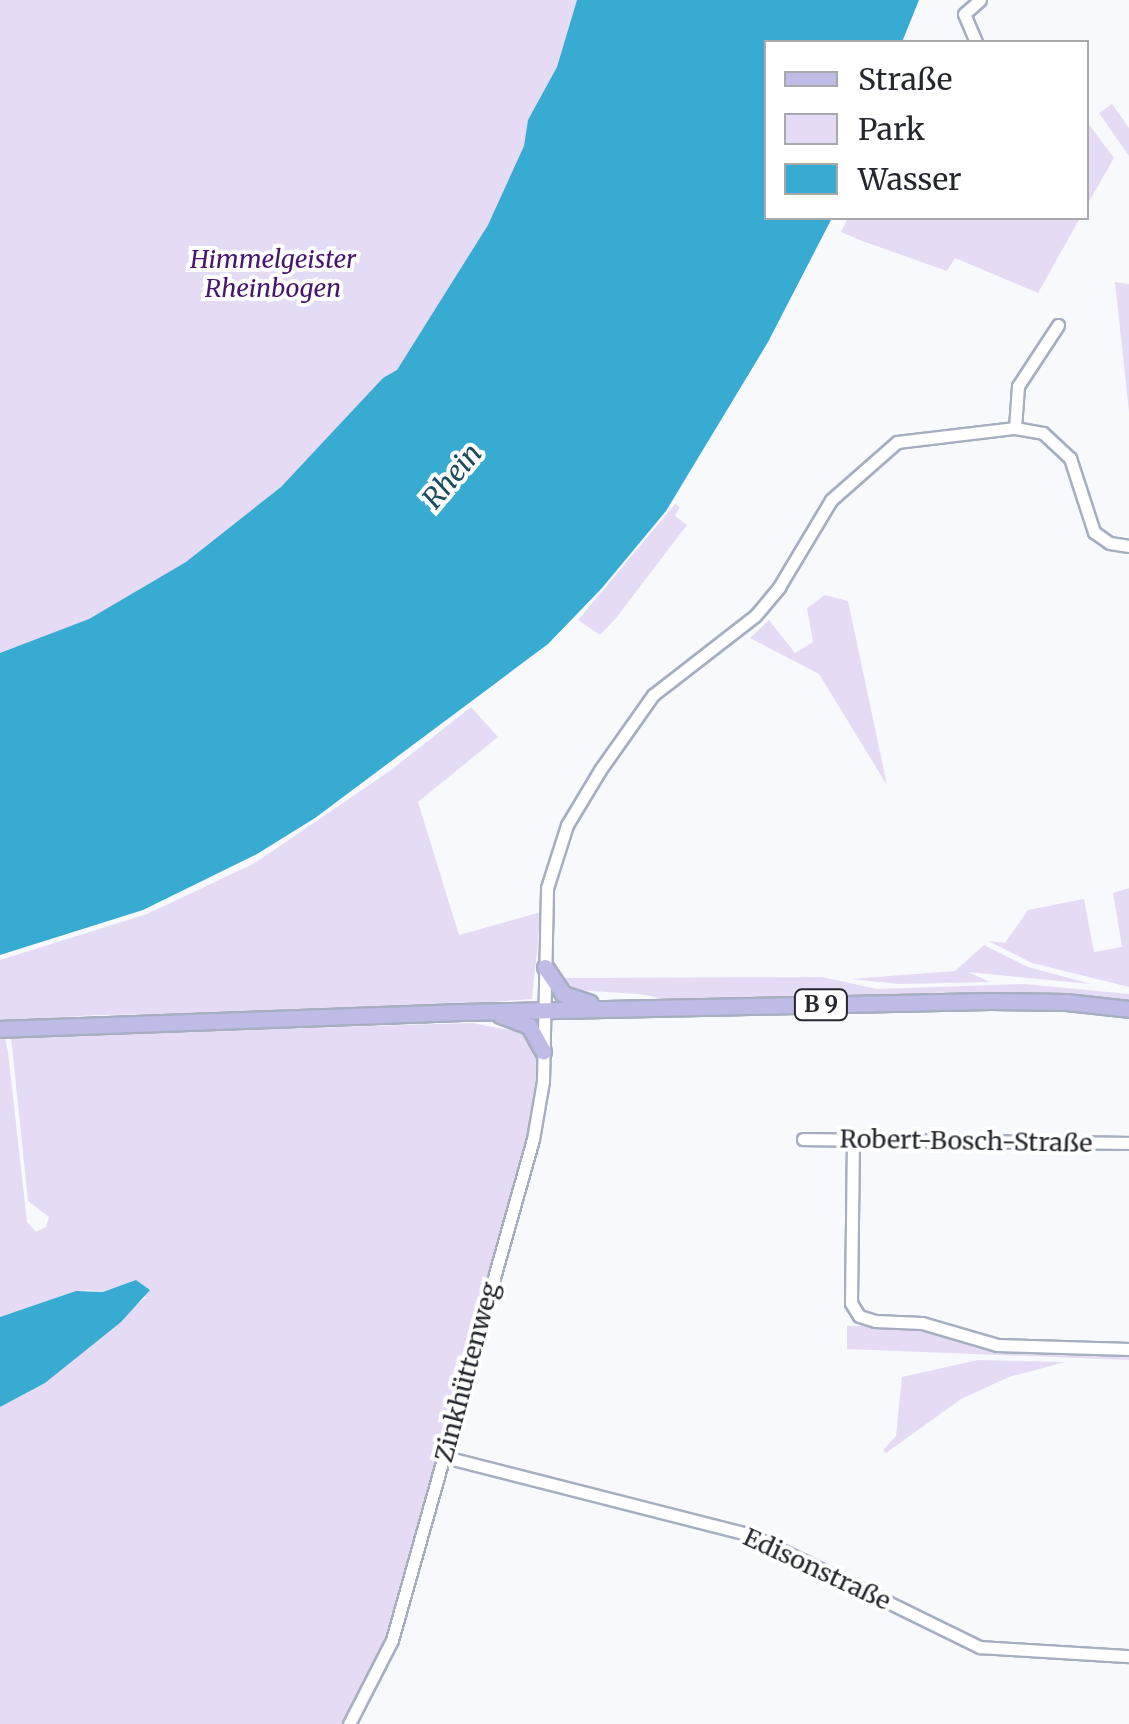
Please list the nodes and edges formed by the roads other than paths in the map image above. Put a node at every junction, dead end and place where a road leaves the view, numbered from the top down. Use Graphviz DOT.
graph roads {
  1 [pos="980,0"];
  2 [pos="975,40"];
  3 [pos="1058,325"];
  4 [pos="1015,428"];
  5 [pos="1129,545"];
  6 [pos="545,967"];
  7 [pos="608,1008"];
  8 [pos="544,1010"];
  9 [pos="1129,1010"];
  10 [pos="487,1011"];
  11 [pos="0,1029"];
  12 [pos="544,1051"];
  13 [pos="804,1139"];
  14 [pos="853,1139"];
  15 [pos="1129,1143"];
  16 [pos="1129,1349"];
  17 [pos="445,1457"];
  18 [pos="1129,1656"];
  19 [pos="348,1724"];
  1 -- 2 [label="street"];
  3 -- 4 [label="street"];
  4 -- 5 [label="street"];
  4 -- 6 [label="street, Zinkhüttenweg"];
  6 -- 7 [label="main road"];
  6 -- 8 [label="street, Zinkhüttenweg"];
  7 -- 8 [label="main road, B 9"];
  7 -- 9 [label="main road, B 9"];
  8 -- 10 [label="main road, B 9"];
  8 -- 12 [label="street, Zinkhüttenweg"];
  10 -- 11 [label="main road, B 9"];
  10 -- 12 [label="main road"];
  12 -- 17 [label="street, Zinkhüttenweg"];
  13 -- 14 [label="street, Robert-Bosch-Straße"];
  14 -- 15 [label="street, Robert-Bosch-Straße"];
  14 -- 16 [label="street"];
  17 -- 18 [label="street, Edisonstraße"];
  17 -- 19 [label="street, Zinkhüttenweg"];
}
